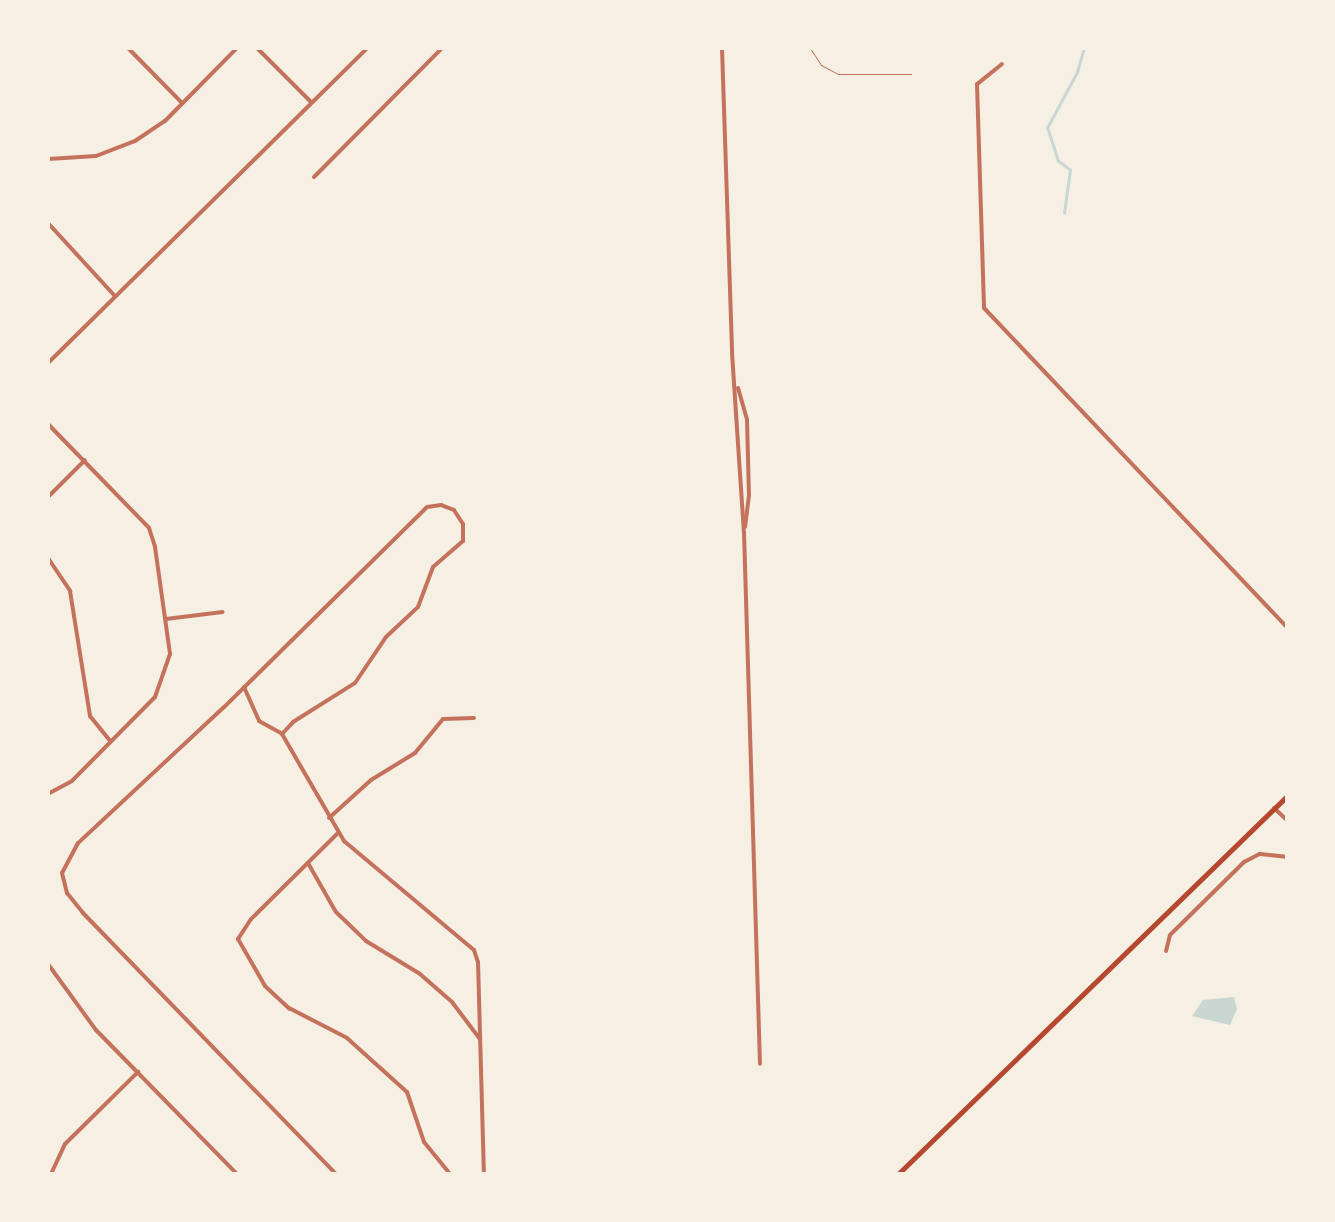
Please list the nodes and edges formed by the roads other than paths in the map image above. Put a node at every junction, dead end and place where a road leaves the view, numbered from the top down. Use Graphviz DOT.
graph roads {
  1 [pos="128,48"];
  2 [pos="237,48"];
  3 [pos="257,48"];
  4 [pos="368,48"];
  5 [pos="442,48"];
  6 [pos="722,48"];
  7 [pos="810,48"];
  8 [pos="1002,64"];
  9 [pos="911,74"];
  10 [pos="312,103"];
  11 [pos="182,104"];
  12 [pos="48,158"];
  13 [pos="314,177"];
  14 [pos="48,223"];
  15 [pos="115,296"];
  16 [pos="48,362"];
  17 [pos="736,385"];
  18 [pos="48,424"];
  19 [pos="84,460"];
  20 [pos="48,497"];
  21 [pos="744,532"];
  22 [pos="48,558"];
  23 [pos="223,612"];
  24 [pos="166,618"];
  25 [pos="1288,628"];
  26 [pos="244,687"];
  27 [pos="474,718"];
  28 [pos="283,732"];
  29 [pos="112,742"];
  30 [pos="48,794"];
  31 [pos="1288,796"];
  32 [pos="1274,808"];
  33 [pos="329,818"];
  34 [pos="1288,821"];
  35 [pos="338,833"];
  36 [pos="1288,857"];
  37 [pos="307,863"];
  38 [pos="1166,952"];
  39 [pos="48,964"];
  40 [pos="480,1038"];
  41 [pos="760,1064"];
  42 [pos="138,1072"];
  43 [pos="51,1174"];
  44 [pos="236,1174"];
  45 [pos="336,1174"];
  46 [pos="450,1174"];
  47 [pos="484,1174"];
  48 [pos="898,1174"];
  1 -- 11 [label="street"];
  2 -- 11 [label="street"];
  3 -- 10 [label="street"];
  4 -- 10 [label="street"];
  5 -- 13 [label="street"];
  6 -- 17 [label="street"];
  7 -- 9 [label="lane"];
  8 -- 25 [label="street"];
  10 -- 15 [label="street"];
  11 -- 12 [label="street"];
  14 -- 15 [label="street"];
  15 -- 16 [label="street"];
  17 -- 21 [label="street"];
  17 -- 21 [label="street"];
  18 -- 19 [label="street"];
  19 -- 20 [label="street"];
  19 -- 24 [label="street"];
  21 -- 41 [label="street"];
  22 -- 29 [label="street"];
  23 -- 24 [label="street"];
  24 -- 29 [label="street"];
  26 -- 28 [label="street"];
  26 -- 28 [label="street"];
  26 -- 45 [label="street"];
  27 -- 33 [label="street"];
  28 -- 33 [label="street"];
  29 -- 30 [label="street"];
  31 -- 32 [label="main road"];
  32 -- 34 [label="street"];
  32 -- 48 [label="main road"];
  33 -- 35 [label="street"];
  35 -- 37 [label="street"];
  35 -- 40 [label="street"];
  36 -- 38 [label="street"];
  37 -- 40 [label="street"];
  37 -- 46 [label="street"];
  39 -- 42 [label="street"];
  40 -- 47 [label="street"];
  42 -- 43 [label="street"];
  42 -- 44 [label="street"];
}
